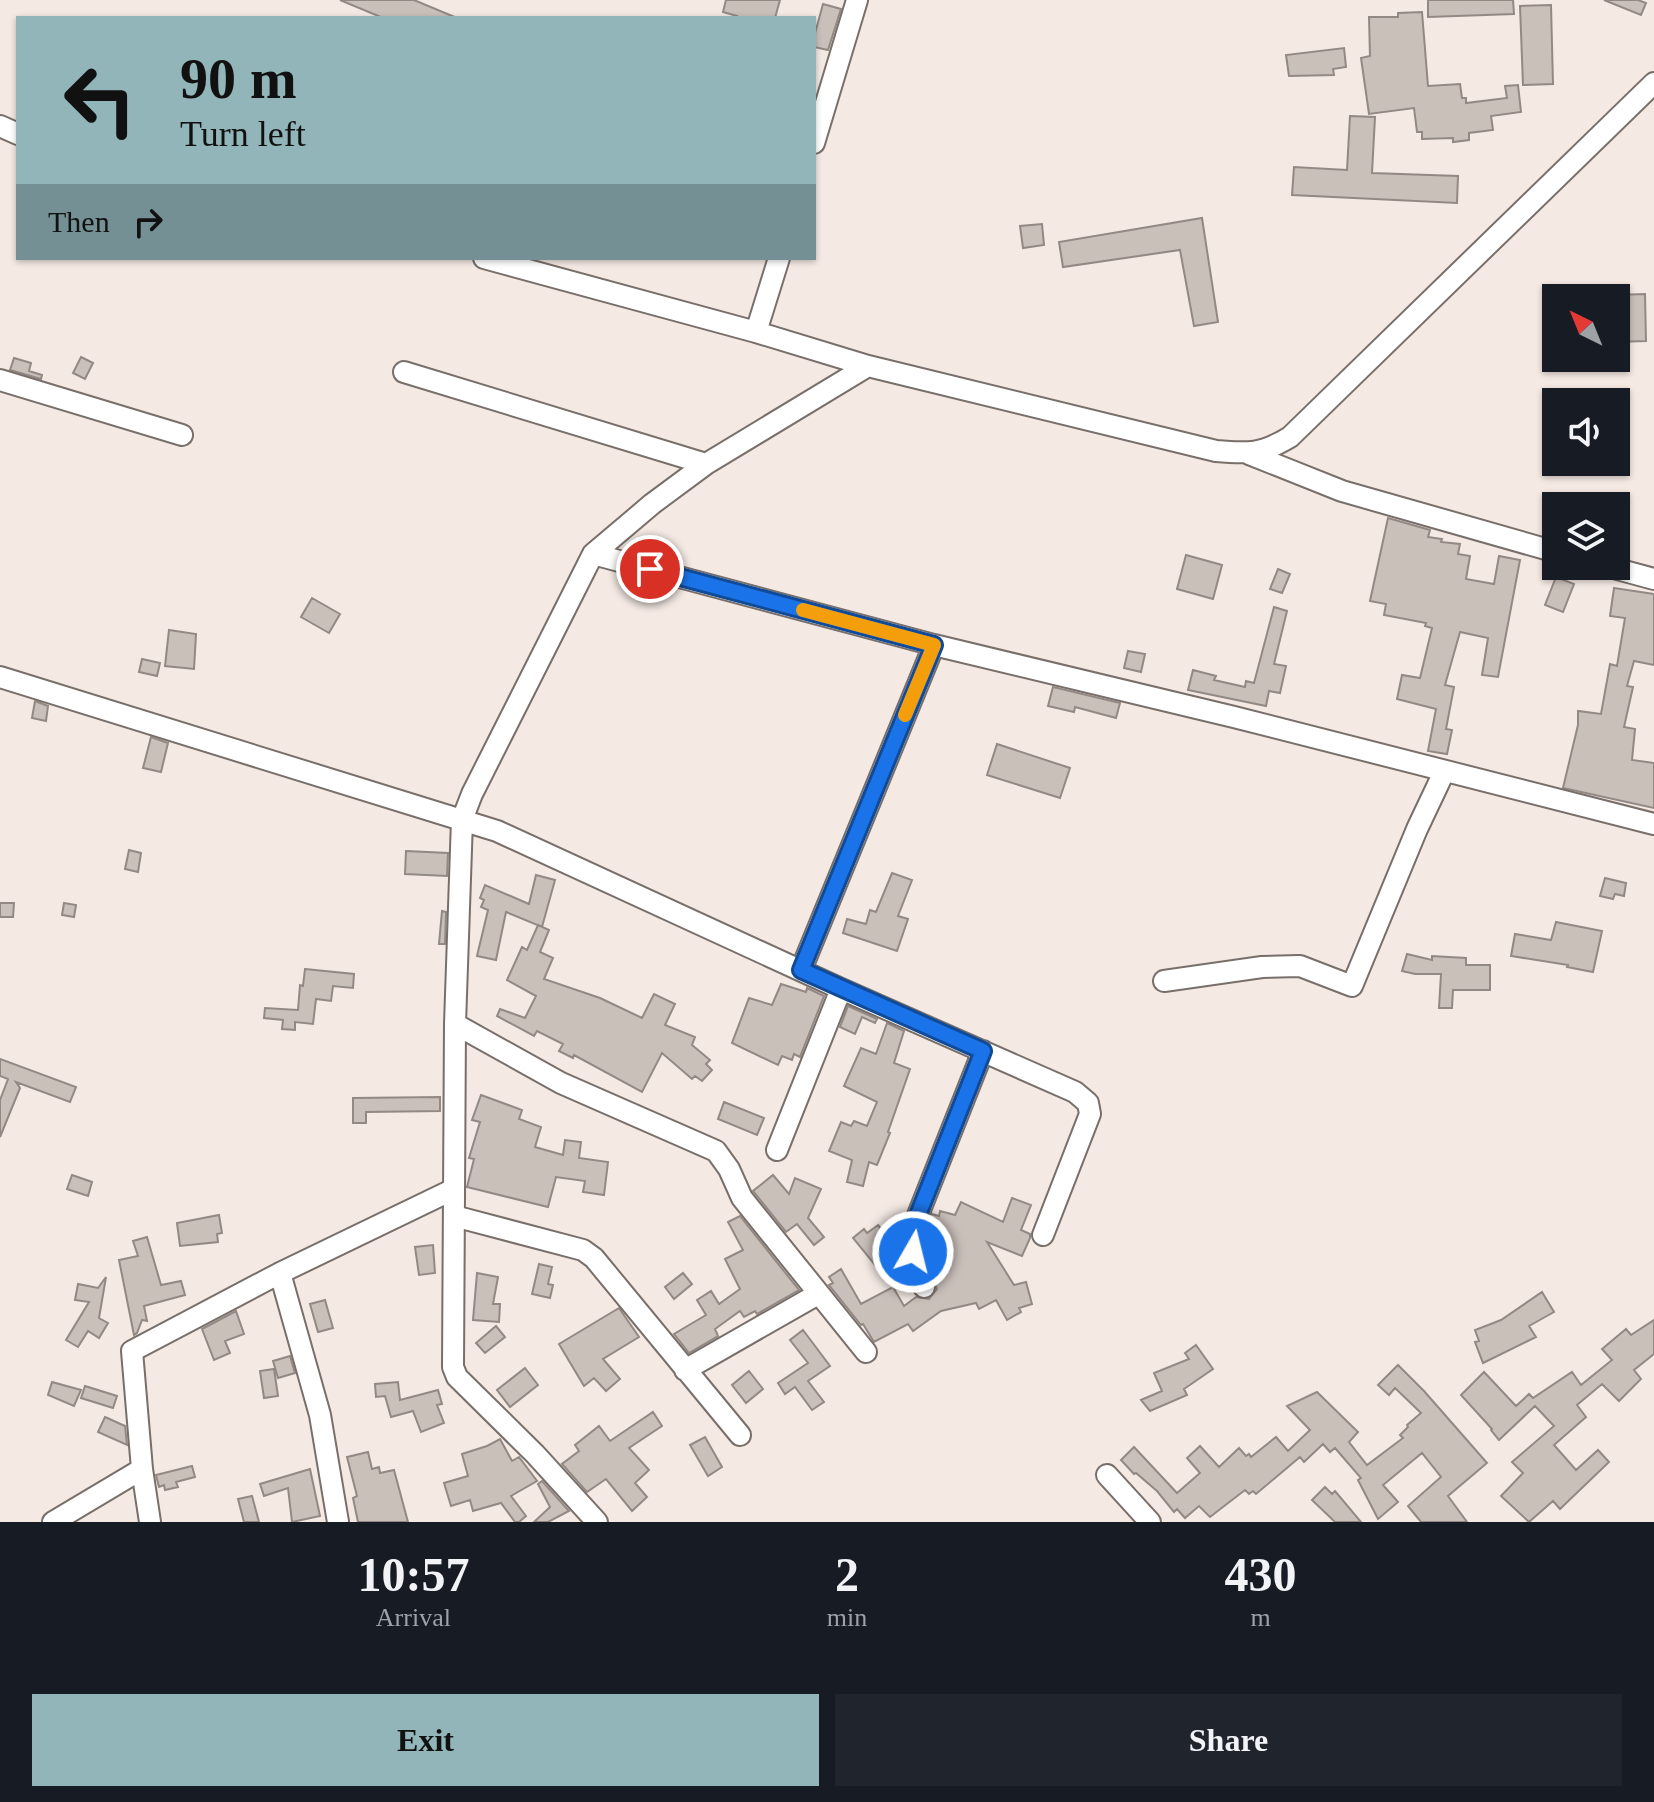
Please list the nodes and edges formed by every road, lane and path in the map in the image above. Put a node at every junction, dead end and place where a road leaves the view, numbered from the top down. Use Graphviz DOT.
graph roads {
  1 [pos="857,0"];
  2 [pos="1654,83"];
  3 [pos="816,136"];
  4 [pos="491,260"];
  5 [pos="778,260"];
  6 [pos="756,332"];
  7 [pos="868,366"];
  8 [pos="404,372"];
  9 [pos="0,380"];
  10 [pos="182,435"];
  11 [pos="1249,454"];
  12 [pos="706,464"];
  13 [pos="1542,548"];
  14 [pos="593,554"];
  15 [pos="1630,572"];
  16 [pos="1654,579"];
  17 [pos="934,645"];
  18 [pos="0,677"];
  19 [pos="1444,772"];
  20 [pos="462,820"];
  21 [pos="1654,824"];
  22 [pos="801,970"];
  23 [pos="1164,981"];
  24 [pos="841,989"];
  25 [pos="455,1024"];
  26 [pos="983,1051"];
  27 [pos="777,1150"];
  28 [pos="454,1189"];
  29 [pos="454,1216"];
  30 [pos="1043,1235"];
  31 [pos="280,1273"];
  32 [pos="924,1287"];
  33 [pos="818,1294"];
  34 [pos="866,1352"];
  35 [pos="685,1370"];
  36 [pos="740,1435"];
  37 [pos="142,1469"];
  38 [pos="1107,1475"];
  39 [pos="53,1522"];
  40 [pos="150,1522"];
  41 [pos="338,1522"];
  42 [pos="597,1522"];
  43 [pos="1150,1522"];
  1 -- 3 [label="street"];
  2 -- 11 [label="street"];
  4 -- 6 [label="street"];
  5 -- 6 [label="street"];
  6 -- 7 [label="street"];
  7 -- 11 [label="street"];
  7 -- 12 [label="street"];
  8 -- 12 [label="street"];
  9 -- 10 [label="street"];
  11 -- 13 [label="street"];
  12 -- 14 [label="street"];
  14 -- 17 [label="street"];
  14 -- 20 [label="street"];
  15 -- 16 [label="street"];
  17 -- 19 [label="street"];
  17 -- 22 [label="street"];
  18 -- 20 [label="street"];
  19 -- 21 [label="street"];
  19 -- 23 [label="street"];
  20 -- 22 [label="street"];
  20 -- 25 [label="street"];
  22 -- 24 [label="street"];
  24 -- 26 [label="street"];
  24 -- 27 [label="street"];
  25 -- 28 [label="street"];
  25 -- 33 [label="street"];
  26 -- 30 [label="street"];
  26 -- 32 [label="street"];
  28 -- 29 [label="street"];
  28 -- 31 [label="street"];
  29 -- 35 [label="street"];
  29 -- 42 [label="street"];
  31 -- 37 [label="street"];
  31 -- 41 [label="street"];
  33 -- 34 [label="street"];
  33 -- 35 [label="street"];
  35 -- 36 [label="street"];
  37 -- 39 [label="street"];
  37 -- 40 [label="street"];
  38 -- 43 [label="street"];
}
